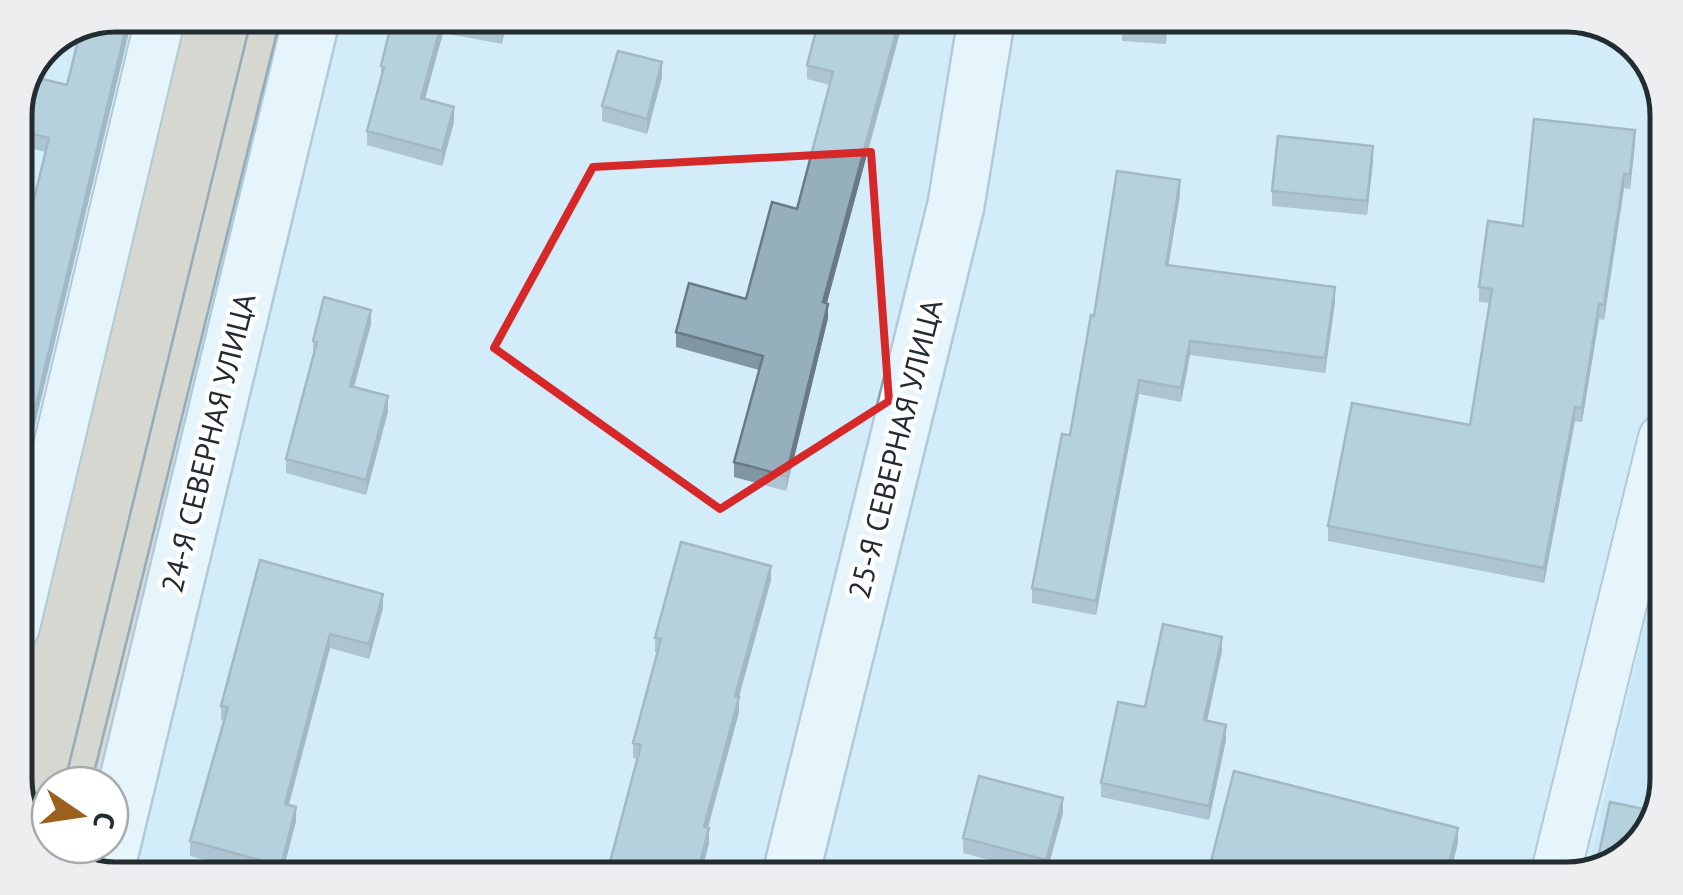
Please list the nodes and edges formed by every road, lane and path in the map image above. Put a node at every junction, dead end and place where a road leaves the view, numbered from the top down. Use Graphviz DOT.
graph roads {
  1 [pos="984,32"];
  2 [pos="157,33"];
  3 [pos="308,33"];
  4 [pos="1650,491"];
  5 [pos="33,552"];
  6 [pos="108,861"];
  7 [pos="794,862"];
  8 [pos="1558,862"];
  1 -- 7 [label="main road, 25-Я СЕВЕРНАЯ УЛИЦА"];
  2 -- 5 [label="street"];
  3 -- 6 [label="main road, 24-Я СЕВЕРНАЯ УЛИЦА"];
  4 -- 8 [label="street"];
}
